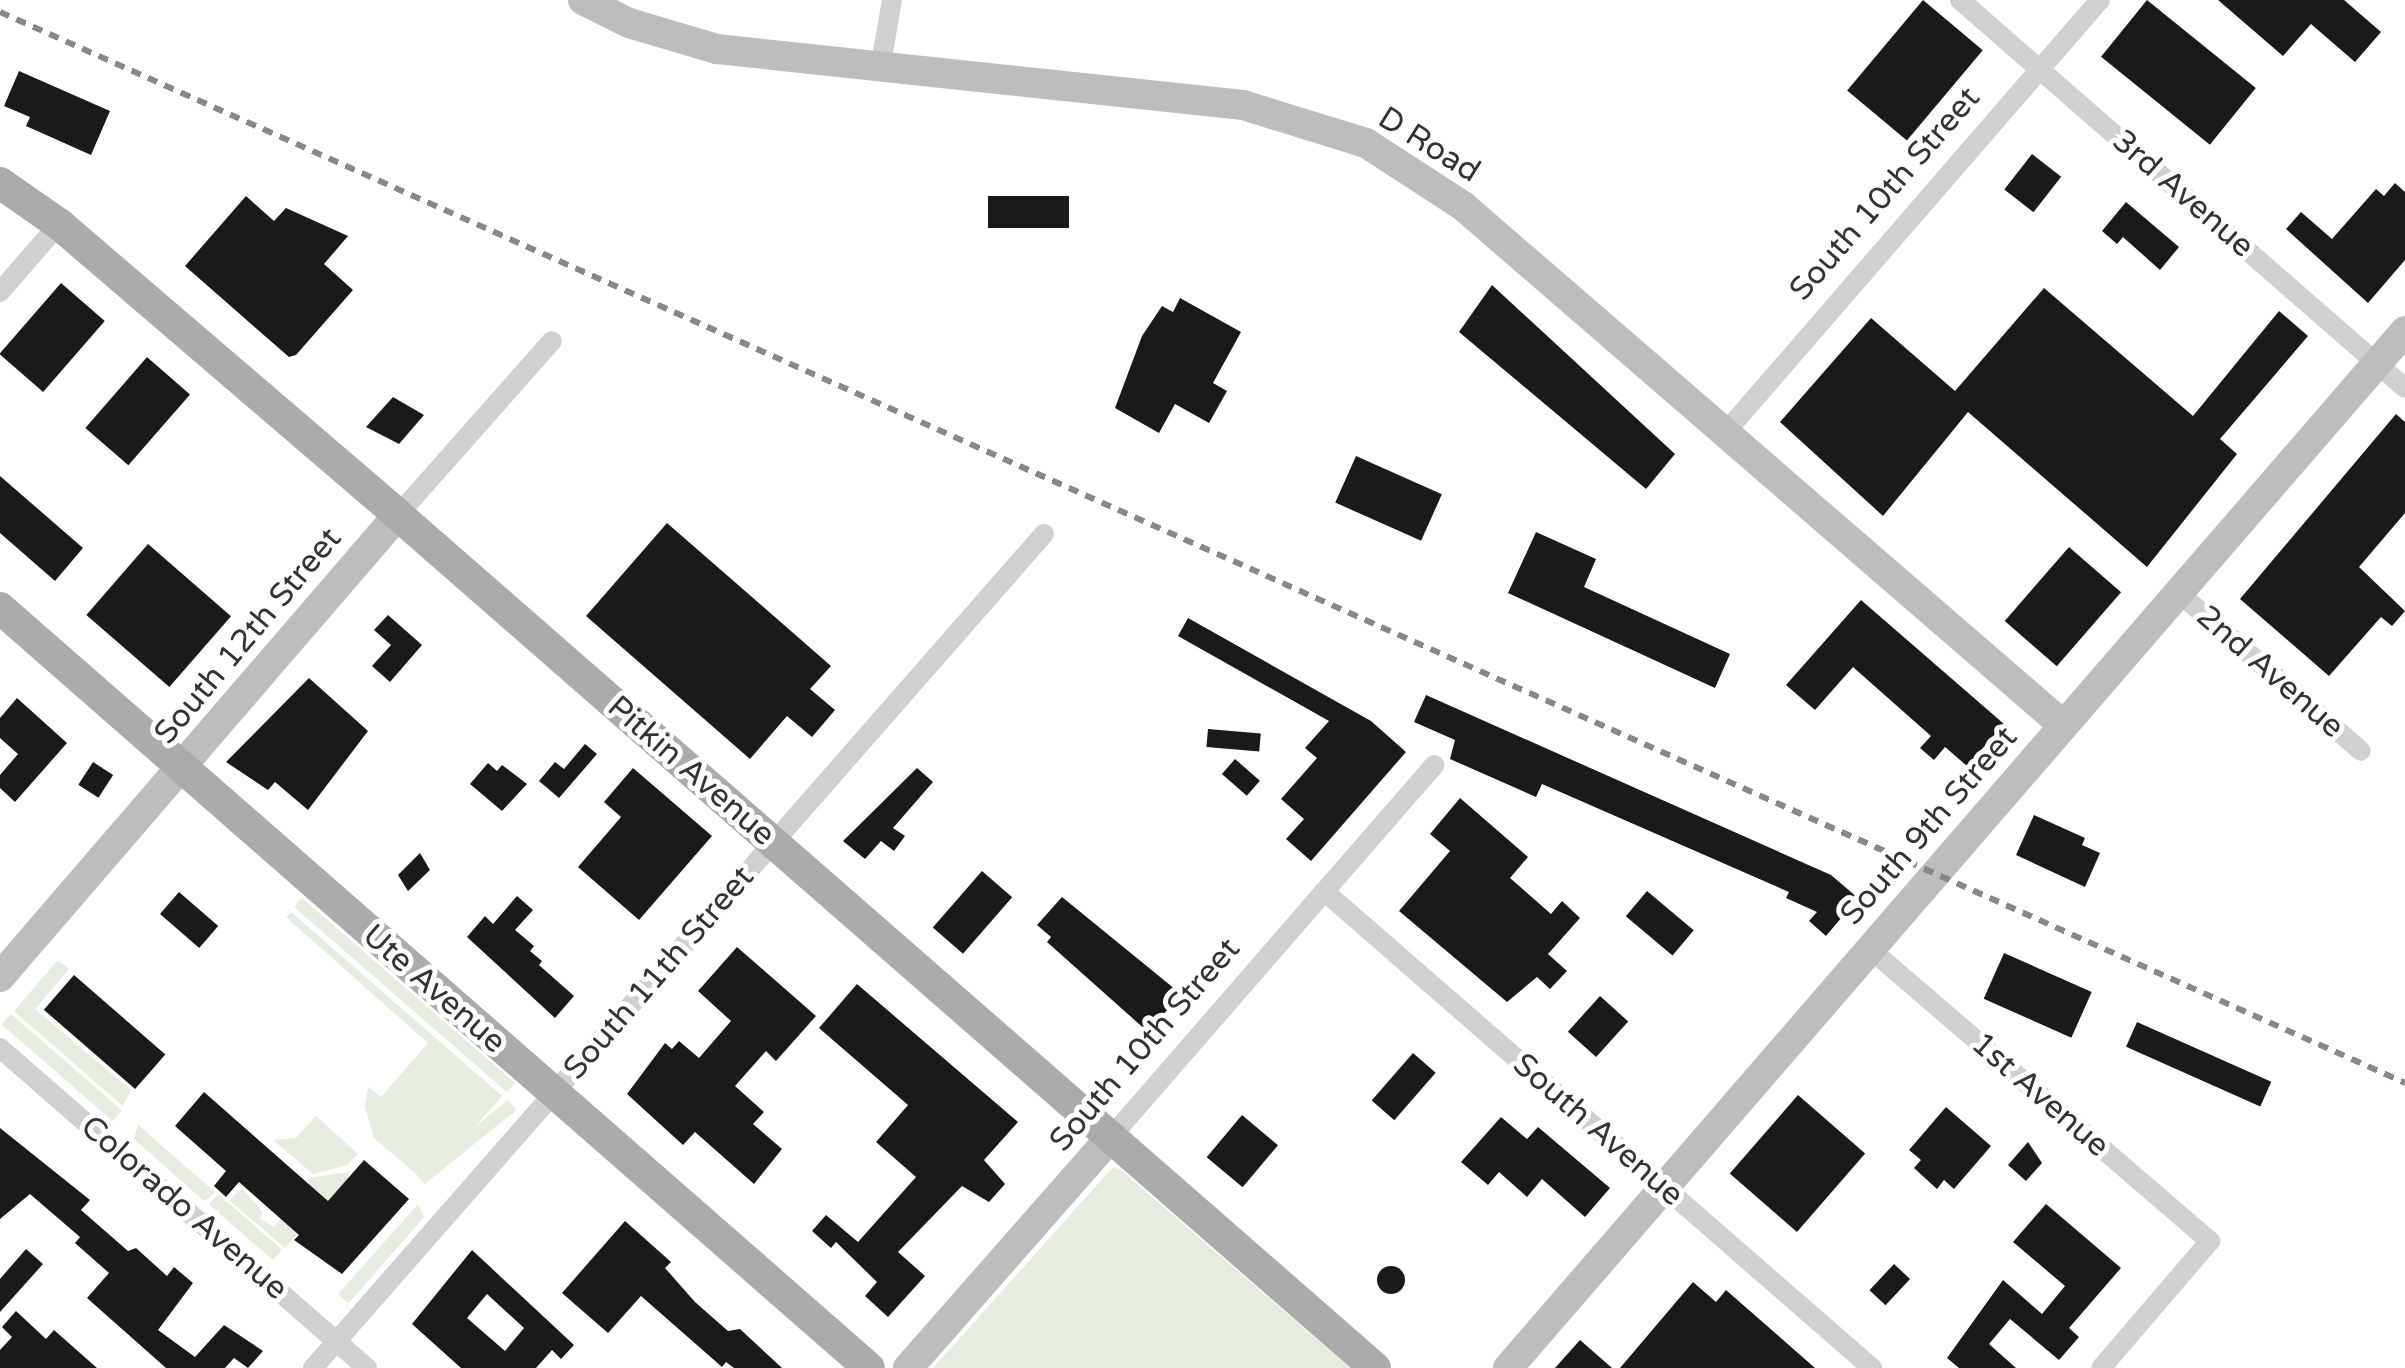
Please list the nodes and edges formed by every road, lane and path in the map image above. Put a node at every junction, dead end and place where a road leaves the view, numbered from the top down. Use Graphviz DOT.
graph roads {
  1 [pos="583,0"];
  2 [pos="892,0"];
  3 [pos="1960,0"];
  4 [pos="2100,0"];
  5 [pos="880,68"];
  6 [pos="2040,69"];
  7 [pos="0,183"];
  8 [pos="58,224"];
  9 [pos="0,292"];
  10 [pos="2405,331"];
  11 [pos="552,341"];
  12 [pos="2377,363"];
  13 [pos="2405,388"];
  14 [pos="1724,434"];
  15 [pos="398,515"];
  16 [pos="1044,534"];
  17 [pos="2178,592"];
  18 [pos="0,608"];
  19 [pos="2063,725"];
  20 [pos="2361,752"];
  21 [pos="1434,766"];
  22 [pos="183,768"];
  23 [pos="772,843"];
  24 [pos="1324,891"];
  25 [pos="1870,948"];
  26 [pos="0,977"];
  27 [pos="0,1048"];
  28 [pos="553,1095"];
  29 [pos="1111,1137"];
  30 [pos="1664,1187"];
  31 [pos="336,1342"];
  32 [pos="314,1368"];
  33 [pos="367,1368"];
  34 [pos="869,1368"];
  35 [pos="908,1368"];
  36 [pos="1375,1368"];
  37 [pos="1508,1368"];
  38 [pos="1872,1368"];
  39 [pos="2101,1368"];
  1 -- 5 [label="street, D Road"];
  2 -- 5 [label="street"];
  3 -- 6 [label="street, 3rd Avenue"];
  4 -- 6 [label="street, South 10th Street"];
  5 -- 14 [label="street, D Road"];
  6 -- 12 [label="street, 3rd Avenue"];
  6 -- 14 [label="street, South 10th Street"];
  7 -- 8 [label="main road, Pitkin Avenue"];
  8 -- 9 [label="street"];
  8 -- 15 [label="main road, Pitkin Avenue"];
  10 -- 12 [label="street, South 9th Street"];
  11 -- 15 [label="street, South 12th Street"];
  12 -- 13 [label="street, 3rd Avenue"];
  12 -- 17 [label="street, South 9th Street"];
  14 -- 19 [label="street, D Road"];
  15 -- 22 [label="street, South 12th Street"];
  15 -- 23 [label="main road, Pitkin Avenue"];
  16 -- 23 [label="street, South 11th Street"];
  17 -- 19 [label="street, South 9th Street"];
  17 -- 20 [label="street, 2nd Avenue"];
  18 -- 22 [label="main road, Ute Avenue"];
  19 -- 25 [label="street, South 9th Street"];
  21 -- 24 [label="street, South 10th Street"];
  22 -- 26 [label="street, South 12th Street"];
  22 -- 28 [label="main road, Ute Avenue"];
  23 -- 28 [label="street, South 11th Street"];
  23 -- 29 [label="main road, Pitkin Avenue"];
  24 -- 29 [label="street, South 10th Street"];
  24 -- 30 [label="street, South Avenue"];
  25 -- 30 [label="street, South 9th Street"];
  25 -- 39 [label="street, 1st Avenue"];
  27 -- 31 [label="street, Colorado Avenue"];
  28 -- 31 [label="street, South 11th Street"];
  28 -- 34 [label="main road, Ute Avenue"];
  29 -- 35 [label="street, South 10th Street"];
  29 -- 36 [label="main road, Pitkin Avenue"];
  30 -- 37 [label="street, South 9th Street"];
  30 -- 38 [label="street, South Avenue"];
  31 -- 32 [label="street, South 11th Street"];
  31 -- 33 [label="street, Colorado Avenue"];
}
